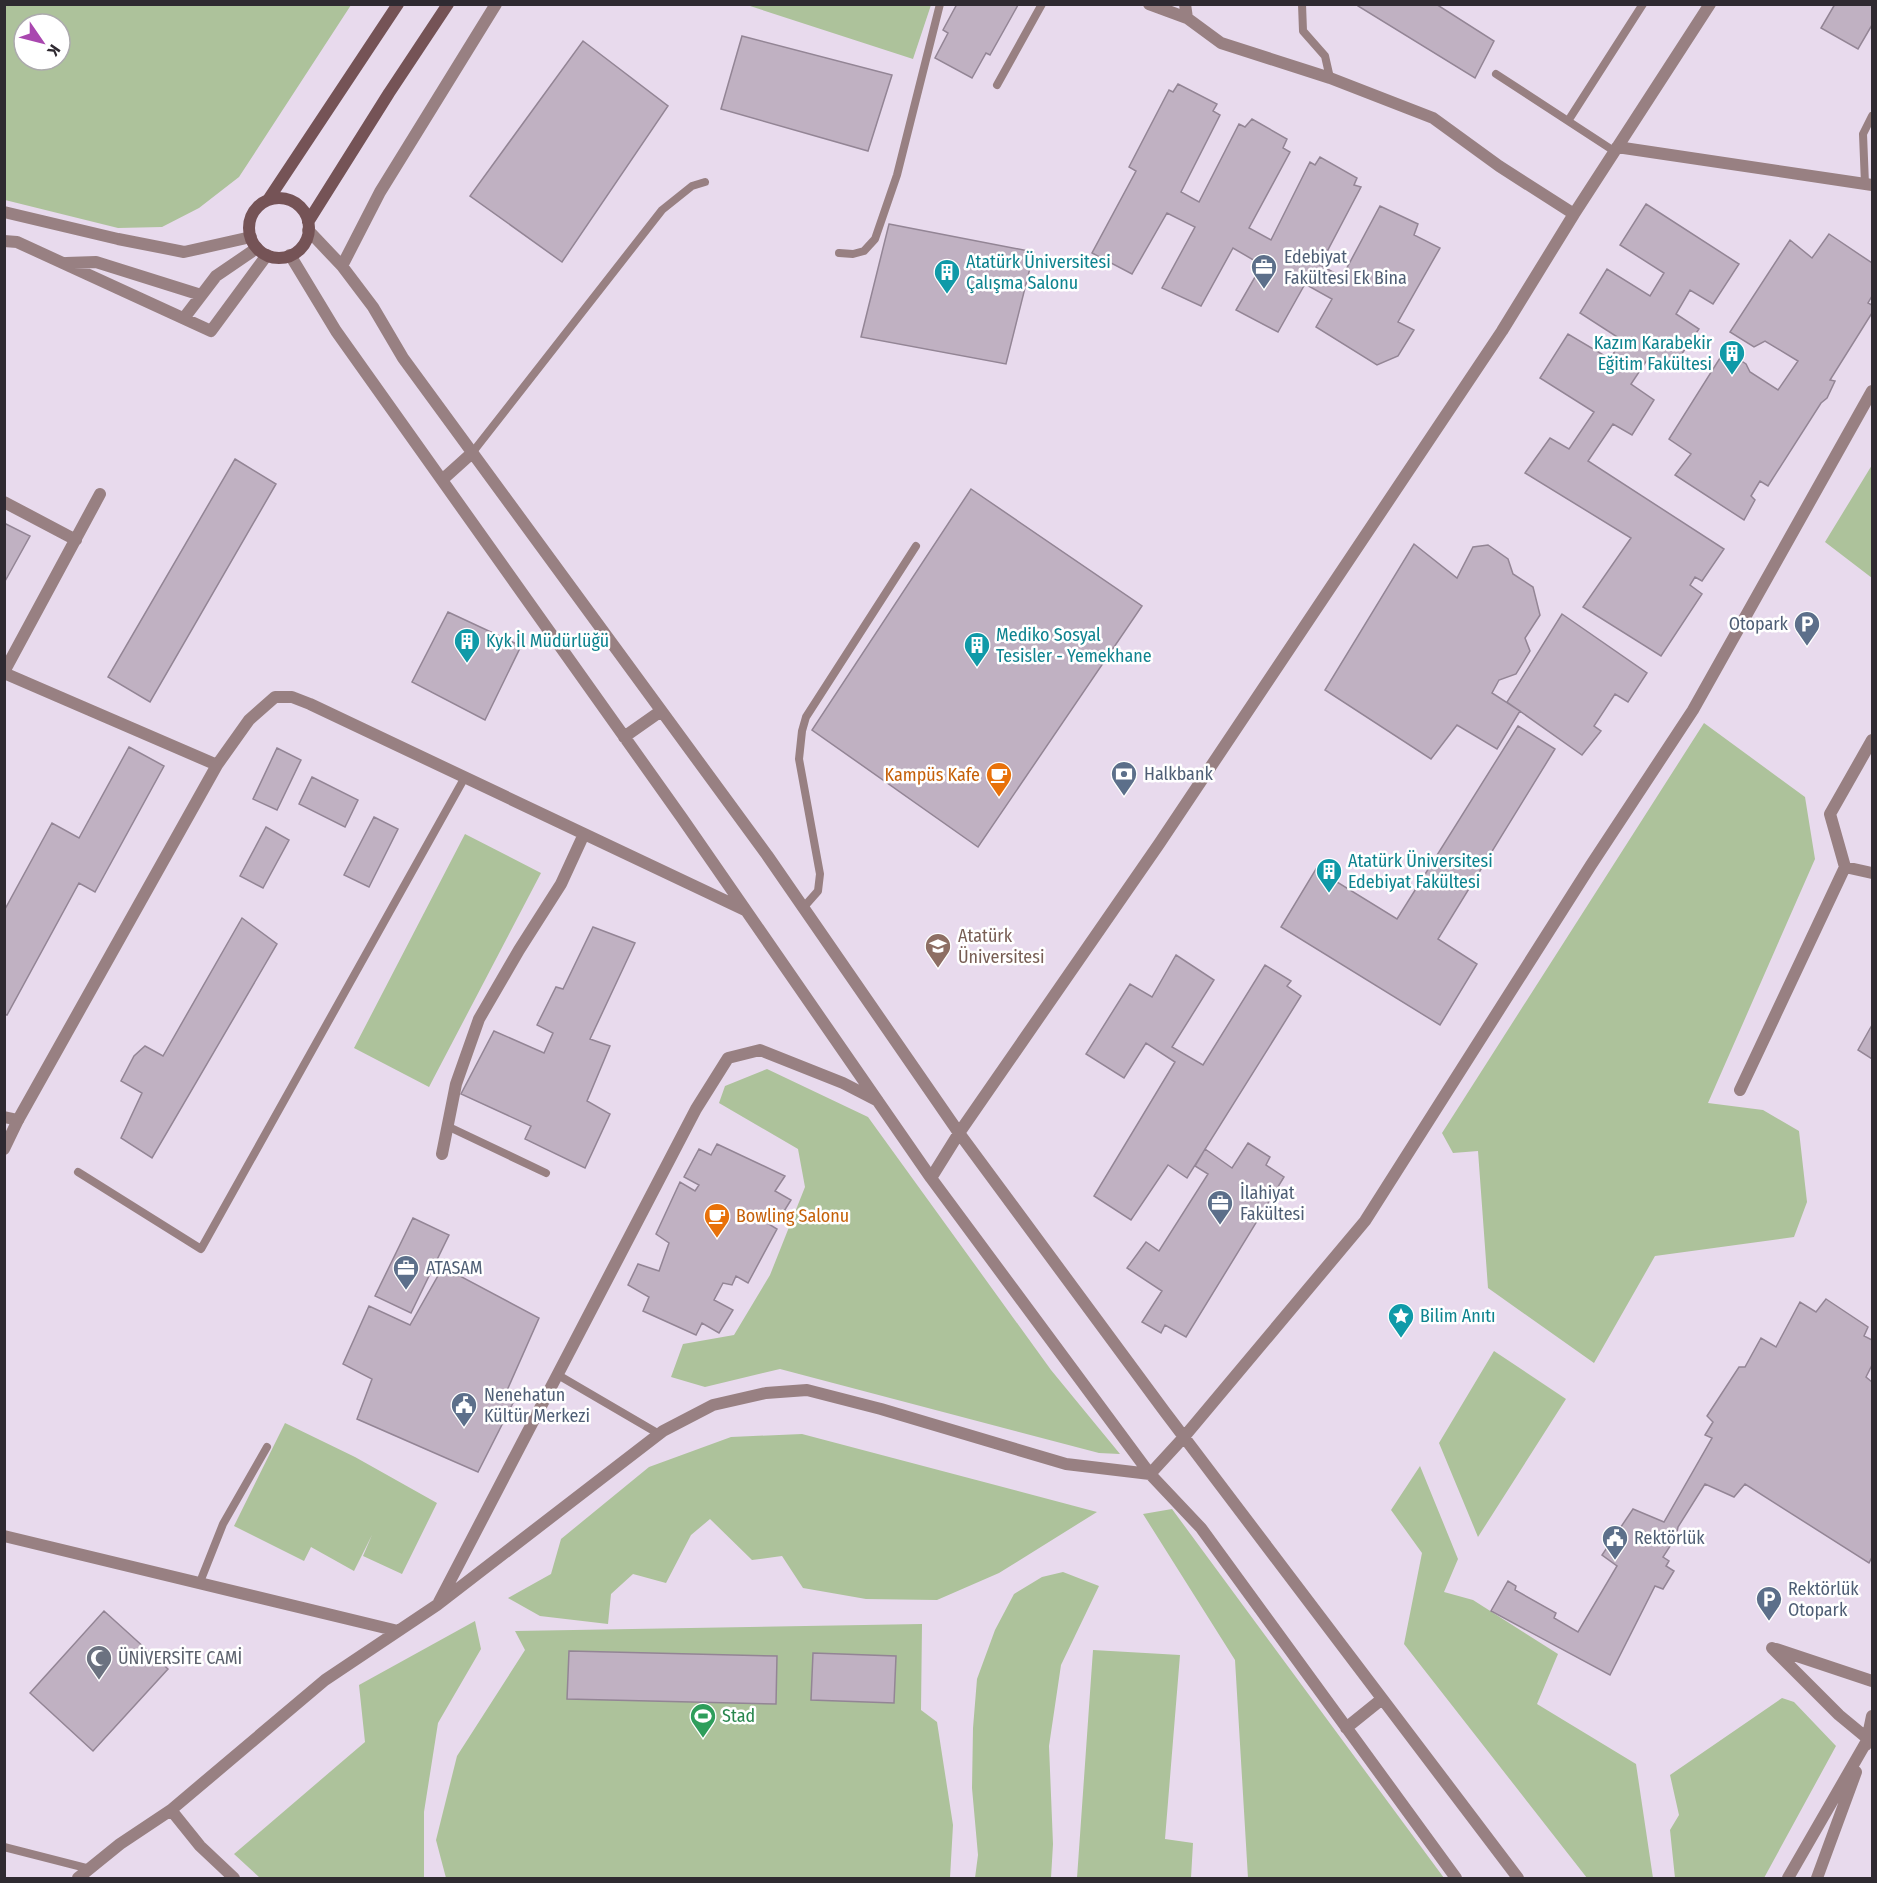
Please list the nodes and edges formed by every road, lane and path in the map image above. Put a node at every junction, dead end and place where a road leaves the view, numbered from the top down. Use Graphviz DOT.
graph roads {
  1 [pos="398,4"];
  2 [pos="448,4"];
  3 [pos="496,4"];
  4 [pos="940,4"];
  5 [pos="1042,4"];
  6 [pos="1149,4"];
  7 [pos="1185,4"];
  8 [pos="1302,4"];
  9 [pos="1643,4"];
  10 [pos="1710,4"];
  11 [pos="1187,18"];
  12 [pos="1496,74"];
  13 [pos="1330,78"];
  14 [pos="997,85"];
  15 [pos="1872,116"];
  16 [pos="1568,121"];
  17 [pos="1615,149"];
  18 [pos="705,182"];
  19 [pos="1869,184"];
  20 [pos="268,200"];
  21 [pos="4,212"];
  22 [pos="1574,214"];
  23 [pos="308,226"];
  24 [pos="4,241"];
  25 [pos="258,246"];
  26 [pos="839,253"];
  27 [pos="290,255"];
  28 [pos="64,263"];
  29 [pos="342,266"];
  30 [pos="201,295"];
  31 [pos="184,318"];
  32 [pos="1872,391"];
  33 [pos="472,453"];
  34 [pos="442,480"];
  35 [pos="100,494"];
  36 [pos="4,502"];
  37 [pos="76,540"];
  38 [pos="916,546"];
  39 [pos="4,672"];
  40 [pos="661,711"];
  41 [pos="624,737"];
  42 [pos="1872,740"];
  43 [pos="217,765"];
  44 [pos="465,777"];
  45 [pos="585,834"];
  46 [pos="1845,867"];
  47 [pos="1872,873"];
  48 [pos="803,908"];
  49 [pos="746,911"];
  50 [pos="1740,1090"];
  51 [pos="879,1101"];
  52 [pos="4,1117"];
  53 [pos="18,1120"];
  54 [pos="447,1126"];
  55 [pos="959,1133"];
  56 [pos="4,1149"];
  57 [pos="442,1154"];
  58 [pos="78,1172"];
  59 [pos="546,1173"];
  60 [pos="931,1178"];
  61 [pos="558,1375"];
  62 [pos="659,1434"];
  63 [pos="1184,1437"];
  64 [pos="267,1447"];
  65 [pos="1150,1474"];
  66 [pos="4,1536"];
  67 [pos="200,1582"];
  68 [pos="437,1605"];
  69 [pos="398,1630"];
  70 [pos="1872,1681"];
  71 [pos="1382,1699"];
  72 [pos="1872,1716"];
  73 [pos="1346,1728"];
  74 [pos="1870,1740"];
  75 [pos="171,1810"];
  76 [pos="4,1847"];
  77 [pos="90,1869"];
  78 [pos="78,1878"];
  79 [pos="234,1878"];
  80 [pos="1456,1878"];
  81 [pos="1518,1878"];
  82 [pos="1788,1878"];
  83 [pos="1817,1878"];
  1 -- 20 [label="main road"];
  2 -- 23 [label="main road"];
  3 -- 29 [label="street"];
  4 -- 26 [label="lane"];
  5 -- 14 [label="lane"];
  6 -- 11 [label="street"];
  7 -- 11 [label="street"];
  8 -- 13 [label="lane"];
  9 -- 16 [label="lane"];
  10 -- 17 [label="street"];
  11 -- 13 [label="street"];
  12 -- 16 [label="lane"];
  13 -- 22 [label="street"];
  15 -- 19 [label="lane"];
  16 -- 17 [label="lane"];
  17 -- 19 [label="street"];
  17 -- 22 [label="street"];
  18 -- 33 [label="lane"];
  20 -- 23 [label="main road"];
  20 -- 25 [label="main road"];
  21 -- 25 [label="street"];
  22 -- 55 [label="street"];
  23 -- 27 [label="main road"];
  23 -- 29 [label="street"];
  24 -- 28 [label="street"];
  25 -- 27 [label="main road"];
  25 -- 30 [label="street"];
  25 -- 31 [label="street"];
  27 -- 34 [label="street"];
  28 -- 30 [label="street"];
  28 -- 31 [label="street"];
  29 -- 33 [label="street"];
  30 -- 31 [label="street"];
  32 -- 63 [label="street"];
  33 -- 34 [label="street"];
  33 -- 40 [label="street"];
  34 -- 41 [label="street"];
  35 -- 37 [label="street"];
  36 -- 37 [label="street"];
  37 -- 39 [label="street"];
  38 -- 48 [label="lane"];
  39 -- 43 [label="street"];
  40 -- 41 [label="street"];
  40 -- 48 [label="street"];
  41 -- 49 [label="street"];
  42 -- 46 [label="street"];
  43 -- 44 [label="street"];
  43 -- 53 [label="street"];
  44 -- 45 [label="street"];
  44 -- 58 [label="lane"];
  45 -- 49 [label="street"];
  45 -- 54 [label="street"];
  46 -- 47 [label="street"];
  46 -- 50 [label="street"];
  48 -- 55 [label="street"];
  49 -- 51 [label="street"];
  51 -- 60 [label="street"];
  51 -- 61 [label="street"];
  52 -- 53 [label="street"];
  53 -- 56 [label="street"];
  54 -- 57 [label="street"];
  54 -- 59 [label="lane"];
  55 -- 60 [label="street"];
  55 -- 63 [label="street"];
  60 -- 65 [label="street"];
  61 -- 62 [label="lane"];
  61 -- 68 [label="street"];
  62 -- 65 [label="street"];
  62 -- 68 [label="street"];
  63 -- 65 [label="street"];
  63 -- 71 [label="street"];
  64 -- 67 [label="lane"];
  65 -- 73 [label="street"];
  66 -- 67 [label="street"];
  67 -- 69 [label="street"];
  68 -- 69 [label="street"];
  69 -- 75 [label="street"];
  70 -- 74 [label="street"];
  71 -- 73 [label="street"];
  71 -- 81 [label="street"];
  72 -- 74 [label="street"];
  73 -- 80 [label="street"];
  74 -- 82 [label="street"];
  74 -- 83 [label="street"];
  75 -- 77 [label="street"];
  75 -- 79 [label="street"];
  76 -- 77 [label="lane"];
  77 -- 78 [label="street"];
}
